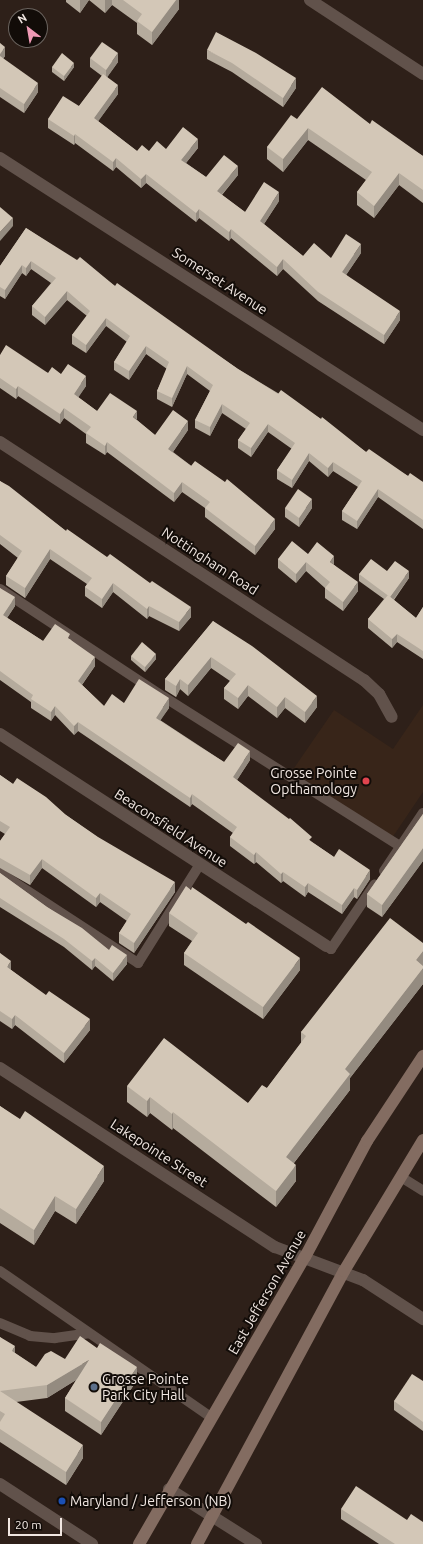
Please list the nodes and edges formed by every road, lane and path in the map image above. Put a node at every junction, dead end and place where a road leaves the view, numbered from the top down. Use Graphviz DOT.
graph roads {
  1 [pos="310,0"];
  2 [pos="423,74"];
  3 [pos="0,158"];
  4 [pos="423,430"];
  5 [pos="0,442"];
  6 [pos="0,588"];
  7 [pos="392,717"];
  8 [pos="0,734"];
  9 [pos="423,813"];
  10 [pos="400,846"];
  11 [pos="200,864"];
  12 [pos="0,873"];
  13 [pos="326,946"];
  14 [pos="423,1056"];
  15 [pos="0,1068"];
  16 [pos="423,1140"];
  17 [pos="400,1177"];
  18 [pos="423,1191"];
  19 [pos="305,1257"];
  20 [pos="0,1271"];
  21 [pos="344,1271"];
  22 [pos="423,1319"];
  23 [pos="0,1322"];
  24 [pos="89,1333"];
  25 [pos="211,1417"];
  26 [pos="0,1484"];
  27 [pos="169,1489"];
  28 [pos="212,1516"];
  29 [pos="92,1544"];
  30 [pos="139,1544"];
  31 [pos="197,1544"];
  32 [pos="256,1544"];
  1 -- 2 [label="street"];
  3 -- 4 [label="street, Somerset Avenue"];
  5 -- 7 [label="street, Nottingham Road"];
  6 -- 10 [label="lane"];
  8 -- 11 [label="street, Beaconsfield Avenue"];
  9 -- 10 [label="lane"];
  10 -- 13 [label="lane"];
  11 -- 12 [label="lane"];
  11 -- 13 [label="street, Beaconsfield Avenue"];
  14 -- 19 [label="main road, East Jefferson Avenue"];
  15 -- 19 [label="street, Lakepointe Street"];
  16 -- 17 [label="main road"];
  17 -- 18 [label="lane"];
  17 -- 21 [label="main road"];
  19 -- 21 [label="street, Lakepointe Street"];
  19 -- 25 [label="main road, East Jefferson Avenue"];
  20 -- 24 [label="lane"];
  21 -- 22 [label="street"];
  21 -- 28 [label="main road"];
  23 -- 24 [label="lane"];
  24 -- 25 [label="lane"];
  25 -- 27 [label="main road, East Jefferson Avenue"];
  26 -- 29 [label="street"];
  27 -- 28 [label="street"];
  27 -- 30 [label="main road, East Jefferson Avenue"];
  28 -- 31 [label="main road"];
  28 -- 32 [label="street"];
}
